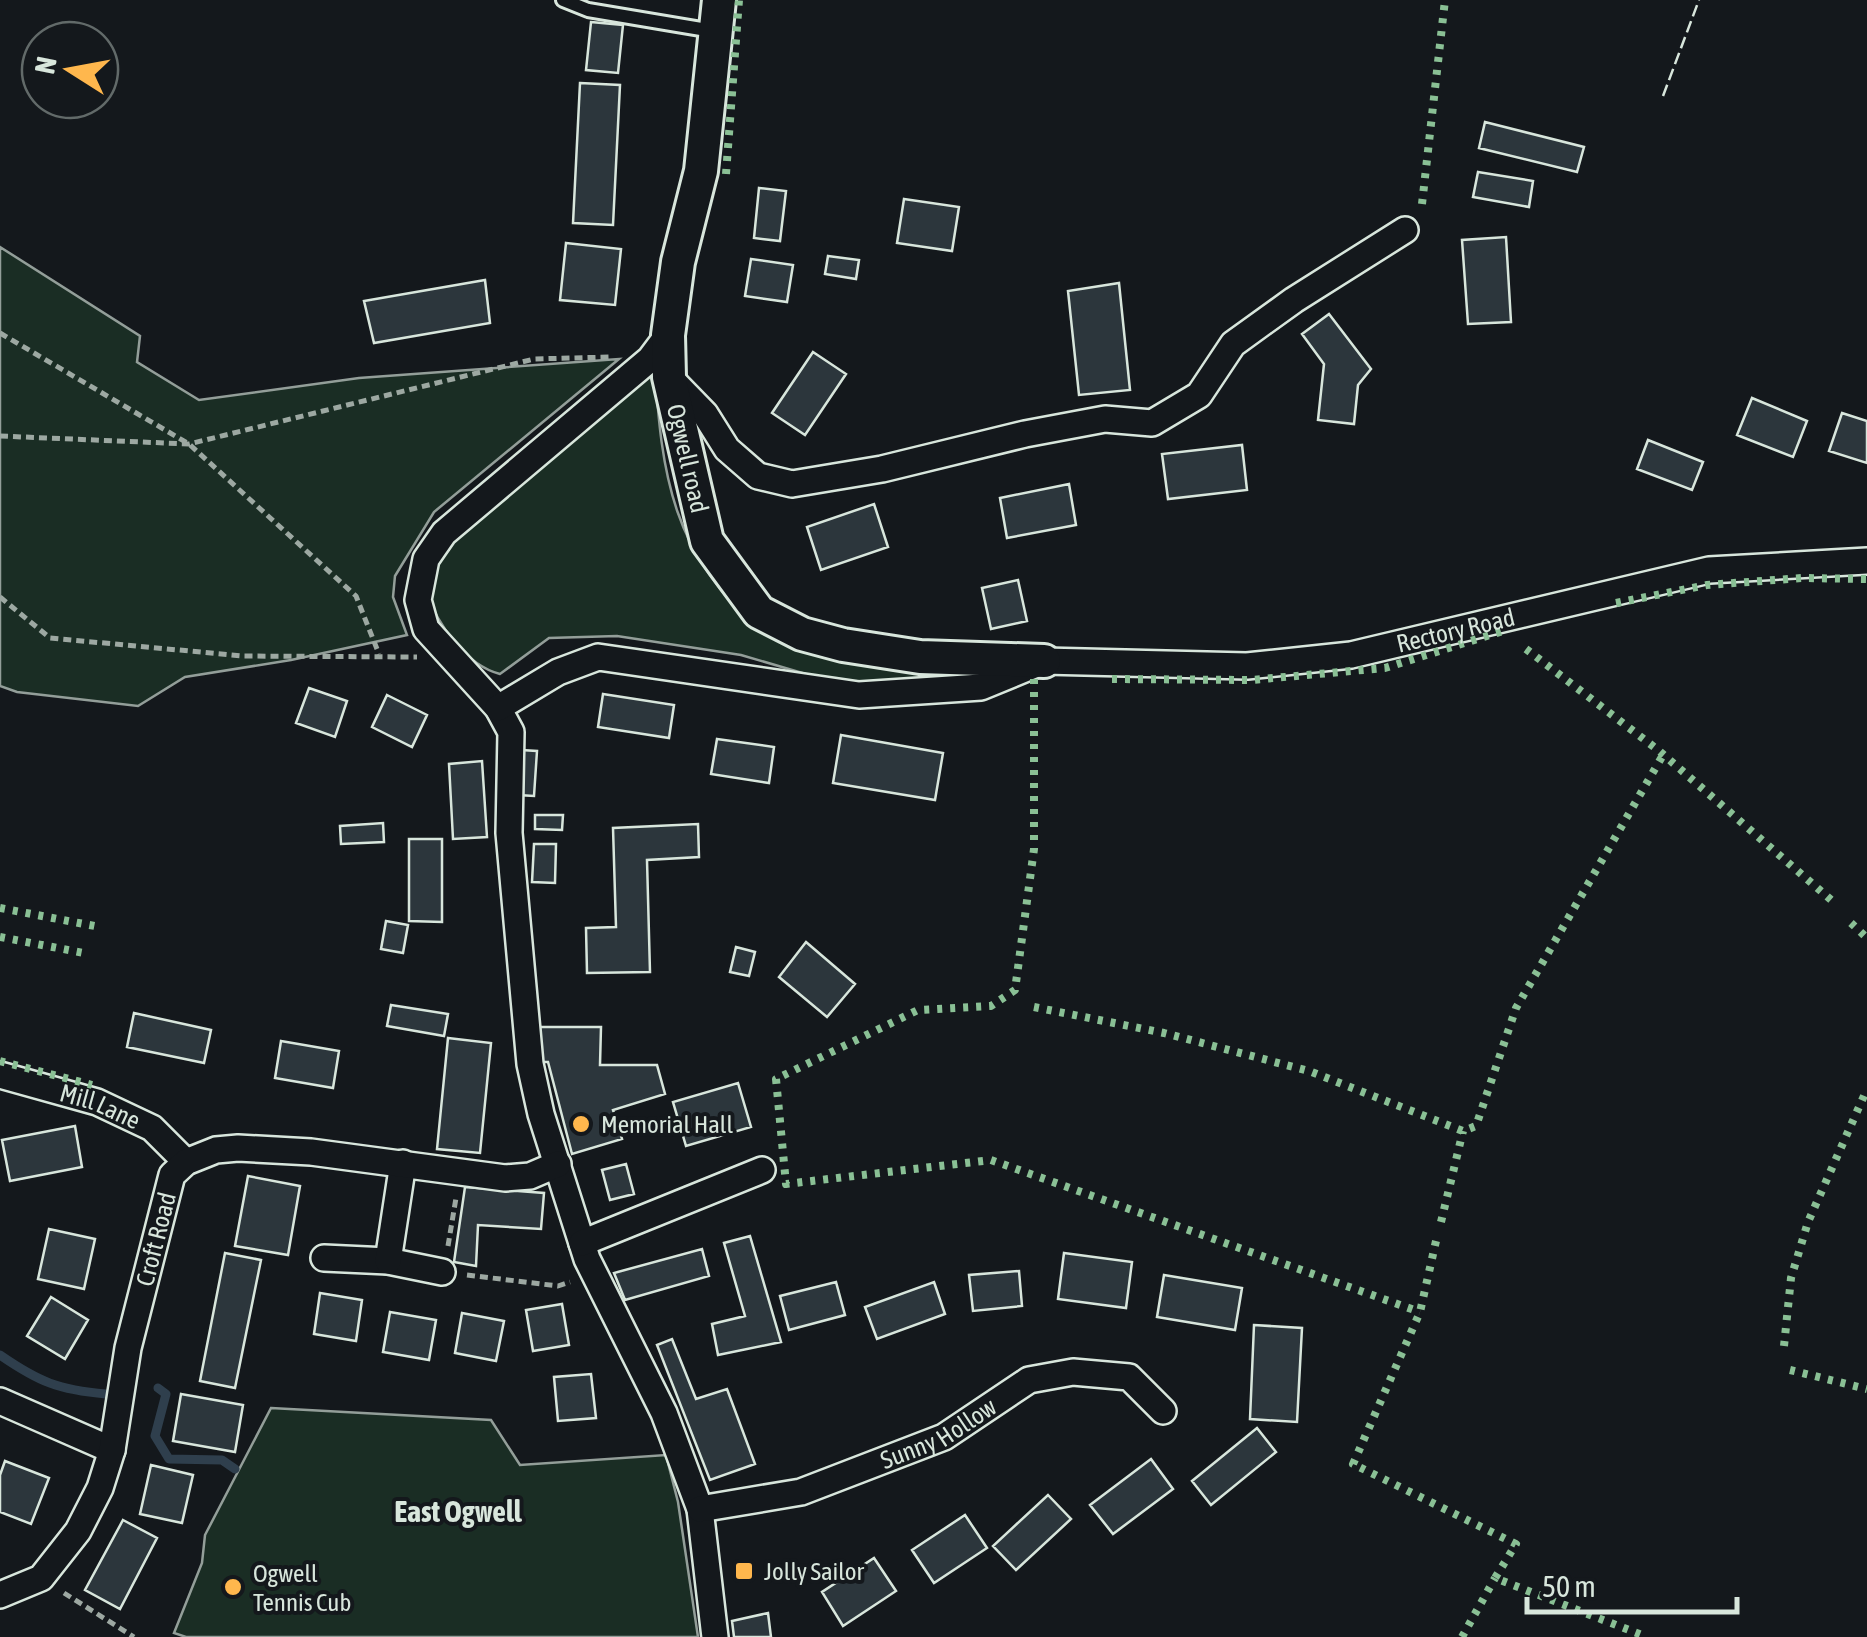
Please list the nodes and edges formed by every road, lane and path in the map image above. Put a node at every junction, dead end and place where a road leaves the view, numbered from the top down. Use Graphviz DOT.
graph roads {
  1 [pos="563,0"];
  2 [pos="718,16"];
  3 [pos="1405,230"];
  4 [pos="0,333"];
  5 [pos="662,357"];
  6 [pos="0,436"];
  7 [pos="189,444"];
  8 [pos="1867,561"];
  9 [pos="0,597"];
  10 [pos="1044,661"];
  11 [pos="498,708"];
  12 [pos="0,1075"];
  13 [pos="186,1162"];
  14 [pos="403,1163"];
  15 [pos="558,1164"];
  16 [pos="459,1170"];
  17 [pos="762,1170"];
  18 [pos="582,1243"];
  19 [pos="324,1258"];
  20 [pos="388,1261"];
  21 [pos="442,1272"];
  22 [pos="596,1274"];
  23 [pos="0,1402"];
  24 [pos="1163,1411"];
  25 [pos="112,1450"];
  26 [pos="700,1509"];
  27 [pos="41,1578"];
  28 [pos="0,1595"];
  29 [pos="134,1637"];
  30 [pos="715,1637"];
  1 -- 2 [label="lane"];
  2 -- 5 [label="street, Ogwell road"];
  3 -- 5 [label="street"];
  4 -- 7 [label="path"];
  5 -- 7 [label="path"];
  5 -- 10 [label="street, Ogwell road"];
  5 -- 11 [label="street"];
  6 -- 7 [label="path"];
  7 -- 9 [label="path"];
  8 -- 10 [label="street, Rectory Road"];
  10 -- 11 [label="street"];
  11 -- 15 [label="street"];
  12 -- 13 [label="street, Mill Lane"];
  13 -- 14 [label="street, Croft Road"];
  13 -- 25 [label="street, Croft Road"];
  14 -- 16 [label="street, Croft Road"];
  14 -- 20 [label="street"];
  15 -- 16 [label="street, Croft Road"];
  15 -- 18 [label="street"];
  16 -- 21 [label="path"];
  17 -- 18 [label="street"];
  18 -- 22 [label="street"];
  19 -- 20 [label="street"];
  20 -- 21 [label="street"];
  21 -- 22 [label="path"];
  22 -- 26 [label="street"];
  23 -- 25 [label="street"];
  24 -- 26 [label="street, Sunny Hollow"];
  25 -- 27 [label="street, Croft Road"];
  26 -- 30 [label="street"];
  27 -- 28 [label="street, Croft Road"];
  27 -- 29 [label="path"];
}
